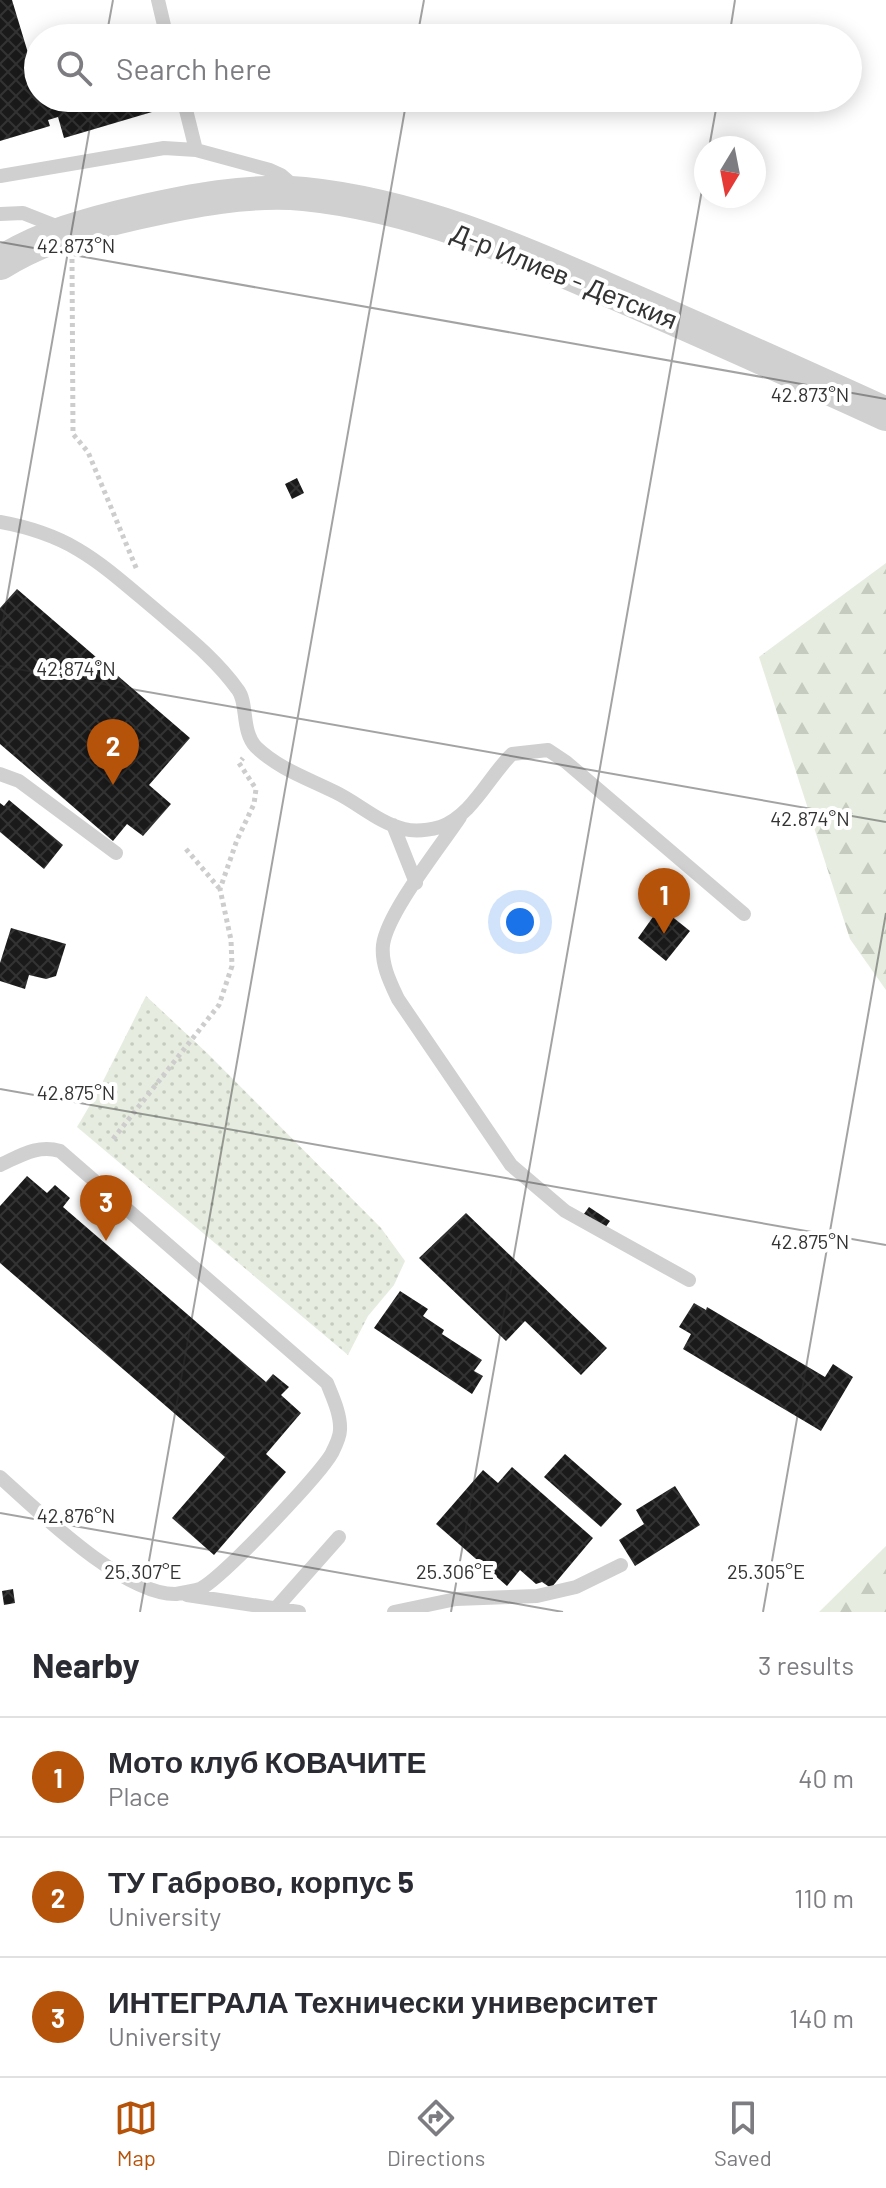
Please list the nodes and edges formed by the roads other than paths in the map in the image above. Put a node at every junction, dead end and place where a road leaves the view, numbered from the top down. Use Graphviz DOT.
graph roads {
  1 [pos="158,0"];
  2 [pos="164,24"];
  3 [pos="186,112"];
  4 [pos="196,150"];
  5 [pos="0,176"];
  6 [pos="303,194"];
  7 [pos="0,214"];
  8 [pos="70,231"];
  9 [pos="0,263"];
  10 [pos="886,414"];
  11 [pos="0,522"];
  12 [pos="0,774"];
  13 [pos="465,810"];
  14 [pos="393,825"];
  15 [pos="116,853"];
  16 [pos="416,883"];
  17 [pos="744,914"];
  18 [pos="0,1165"];
  19 [pos="689,1280"];
  20 [pos="0,1477"];
  21 [pos="339,1537"];
  22 [pos="621,1565"];
  23 [pos="175,1594"];
  24 [pos="277,1607"];
  25 [pos="299,1612"];
  26 [pos="394,1612"];
  1 -- 2 [label="lane"];
  3 -- 4 [label="lane"];
  4 -- 5 [label="lane"];
  4 -- 6 [label="lane"];
  6 -- 8 [label="street, Д-р Илиев - Детския"];
  6 -- 10 [label="street, Д-р Илиев - Детския"];
  7 -- 8 [label="lane"];
  8 -- 9 [label="street, Д-р Илиев - Детския"];
  11 -- 14 [label="lane"];
  12 -- 15 [label="lane"];
  13 -- 14 [label="lane"];
  13 -- 16 [label="lane"];
  13 -- 17 [label="lane"];
  14 -- 16 [label="lane"];
  16 -- 19 [label="lane"];
  18 -- 23 [label="lane"];
  20 -- 23 [label="lane"];
  21 -- 24 [label="lane"];
  22 -- 26 [label="lane"];
  23 -- 24 [label="lane"];
  24 -- 25 [label="lane"];
}
